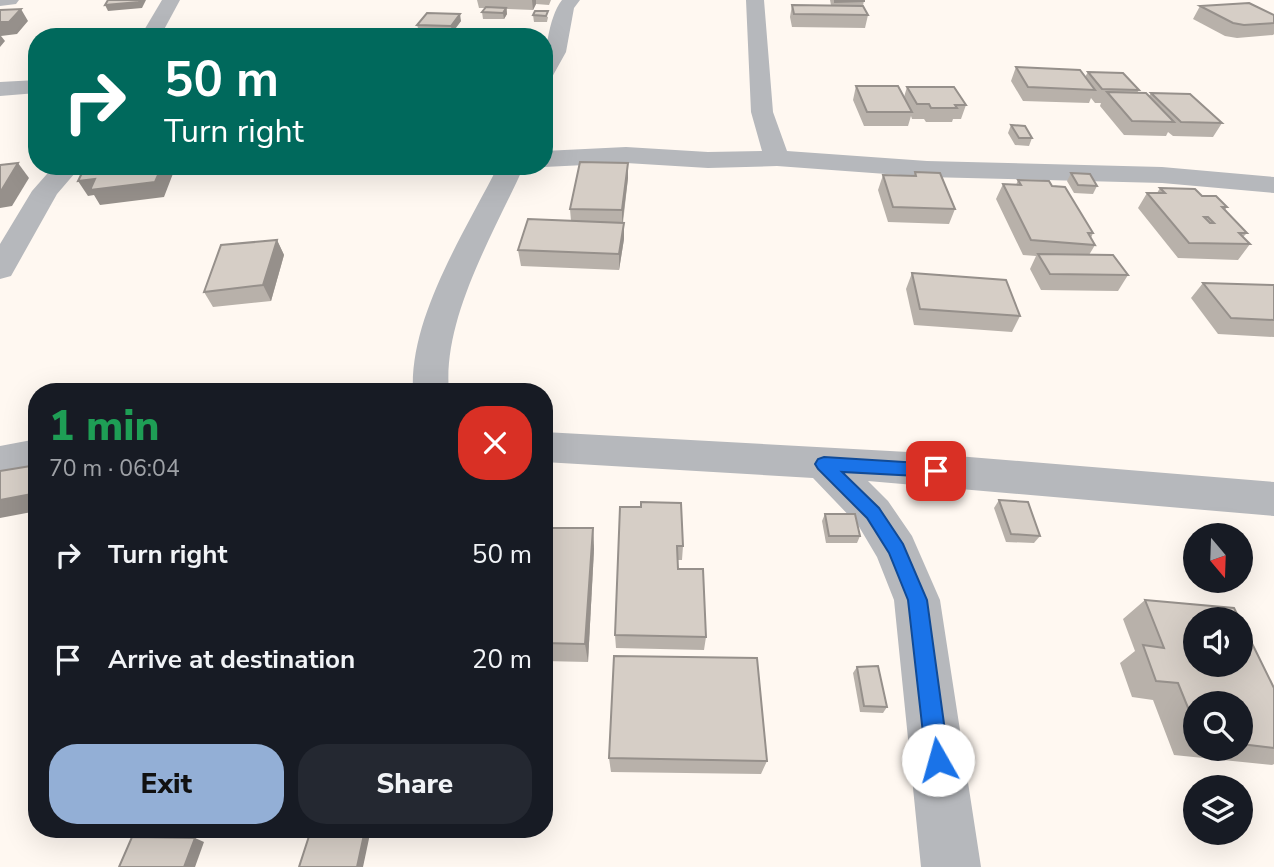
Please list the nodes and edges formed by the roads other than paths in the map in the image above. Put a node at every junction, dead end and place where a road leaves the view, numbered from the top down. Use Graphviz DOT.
graph roads {
  1 [pos="10,0"];
  2 [pos="171,0"];
  3 [pos="571,0"];
  4 [pos="755,0"];
  5 [pos="0,1"];
  6 [pos="155,28"];
  7 [pos="553,57"];
  8 [pos="28,87"];
  9 [pos="0,89"];
  10 [pos="777,158"];
  11 [pos="553,159"];
  12 [pos="60,175"];
  13 [pos="508,175"];
  14 [pos="1274,185"];
  15 [pos="13,225"];
  16 [pos="0,270"];
  17 [pos="431,383"];
  18 [pos="553,448"];
  19 [pos="28,456"];
  20 [pos="0,462"];
  21 [pos="824,464"];
  22 [pos="1274,499"];
  23 [pos="951,867"];
  1 -- 5 [label="street"];
  2 -- 6 [label="street"];
  3 -- 7 [label="street"];
  4 -- 10 [label="street"];
  8 -- 9 [label="street"];
  10 -- 11 [label="street"];
  10 -- 14 [label="street"];
  12 -- 15 [label="street"];
  13 -- 17 [label="street"];
  15 -- 16 [label="street"];
  18 -- 21 [label="street"];
  19 -- 20 [label="street"];
  21 -- 22 [label="street"];
  21 -- 23 [label="street"];
}
